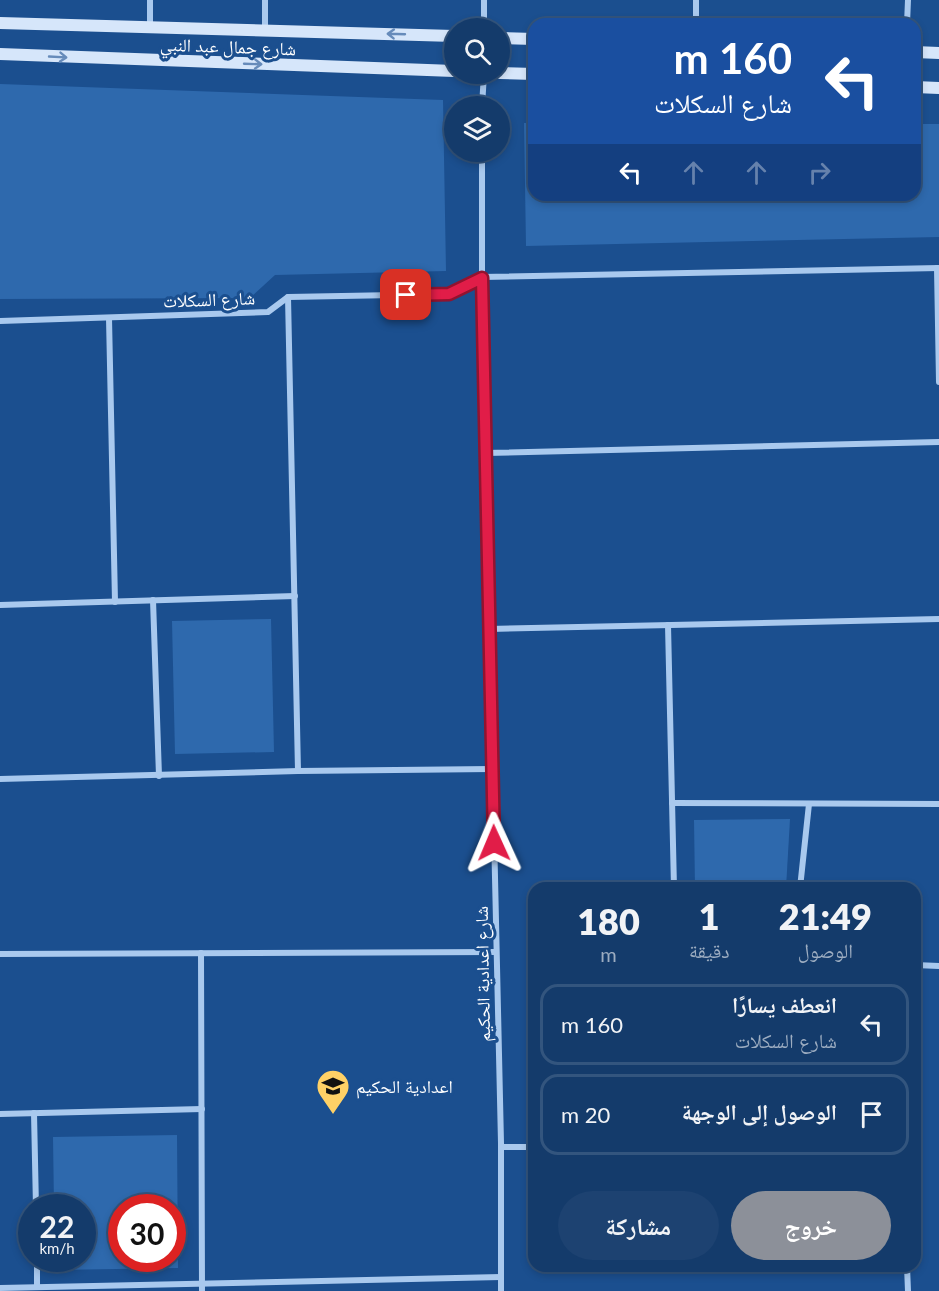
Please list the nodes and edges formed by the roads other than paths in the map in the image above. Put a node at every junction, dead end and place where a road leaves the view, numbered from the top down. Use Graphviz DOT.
graph roads {
  1 [pos="150,0"];
  2 [pos="265,0"];
  3 [pos="484,0"];
  4 [pos="696,0"];
  5 [pos="908,0"];
  6 [pos="483,18"];
  7 [pos="696,18"];
  8 [pos="907,18"];
  9 [pos="0,23"];
  10 [pos="150,27"];
  11 [pos="265,30"];
  12 [pos="444,36"];
  13 [pos="510,38"];
  14 [pos="528,39"];
  15 [pos="921,52"];
  16 [pos="939,53"];
  17 [pos="0,54"];
  18 [pos="444,71"];
  19 [pos="510,73"];
  20 [pos="528,74"];
  21 [pos="921,87"];
  22 [pos="939,88"];
  23 [pos="482,162"];
  24 [pos="938,268"];
  25 [pos="482,278"];
  26 [pos="288,297"];
  27 [pos="109,318"];
  28 [pos="0,321"];
  29 [pos="939,382"];
  30 [pos="939,442"];
  31 [pos="485,453"];
  32 [pos="295,596"];
  33 [pos="153,600"];
  34 [pos="115,602"];
  35 [pos="0,605"];
  36 [pos="939,619"];
  37 [pos="668,625"];
  38 [pos="489,629"];
  39 [pos="492,769"];
  40 [pos="298,771"];
  41 [pos="159,776"];
  42 [pos="0,779"];
  43 [pos="672,803"];
  44 [pos="808,804"];
  45 [pos="939,804"];
  46 [pos="674,882"];
  47 [pos="801,882"];
  48 [pos="496,952"];
  49 [pos="201,953"];
  50 [pos="0,954"];
  51 [pos="921,965"];
  52 [pos="939,966"];
  53 [pos="202,1109"];
  54 [pos="34,1113"];
  55 [pos="0,1114"];
  56 [pos="501,1147"];
  57 [pos="528,1147"];
  58 [pos="36,1194"];
  59 [pos="37,1272"];
  60 [pos="907,1272"];
  61 [pos="501,1277"];
  62 [pos="38,1287"];
  63 [pos="0,1288"];
  64 [pos="202,1288"];
  65 [pos="501,1291"];
  66 [pos="908,1291"];
  1 -- 10 [label="street"];
  2 -- 11 [label="street"];
  3 -- 6 [label="street"];
  4 -- 7 [label="street"];
  5 -- 8 [label="street"];
  9 -- 10 [label="street, شارع جمال عبد النبي"];
  10 -- 11 [label="street, شارع جمال عبد النبي"];
  12 -- 11 [label="street, شارع جمال عبد النبي, one-way"];
  13 -- 14 [label="street"];
  15 -- 16 [label="street"];
  17 -- 18 [label="street, شارع جمال عبد النبي, one-way"];
  19 -- 20 [label="street"];
  21 -- 22 [label="street"];
  23 -- 25 [label="street, شارع اعدادية الحكيم"];
  24 -- 25 [label="street"];
  24 -- 29 [label="street"];
  25 -- 26 [label="street"];
  25 -- 31 [label="street, شارع اعدادية الحكيم"];
  26 -- 27 [label="street, شارع السكلات"];
  26 -- 32 [label="street"];
  27 -- 28 [label="street, شارع السكلات"];
  27 -- 34 [label="street"];
  30 -- 31 [label="street"];
  31 -- 38 [label="street, شارع اعدادية الحكيم"];
  32 -- 33 [label="street"];
  32 -- 40 [label="street"];
  33 -- 34 [label="street"];
  33 -- 41 [label="street"];
  34 -- 35 [label="street"];
  36 -- 37 [label="street"];
  37 -- 38 [label="street"];
  37 -- 43 [label="street"];
  38 -- 39 [label="street, شارع اعدادية الحكيم"];
  39 -- 40 [label="street"];
  39 -- 48 [label="street, شارع اعدادية الحكيم"];
  40 -- 41 [label="street"];
  41 -- 42 [label="street"];
  43 -- 44 [label="street"];
  43 -- 46 [label="street"];
  44 -- 45 [label="street"];
  44 -- 47 [label="street"];
  48 -- 49 [label="street"];
  48 -- 56 [label="street, شارع اعدادية الحكيم"];
  49 -- 50 [label="street"];
  49 -- 53 [label="street"];
  51 -- 52 [label="street"];
  53 -- 54 [label="street"];
  53 -- 64 [label="street"];
  54 -- 55 [label="street"];
  54 -- 58 [label="street"];
  56 -- 57 [label="street"];
  56 -- 61 [label="street, شارع اعدادية الحكيم"];
  59 -- 62 [label="street"];
  60 -- 66 [label="street"];
  61 -- 64 [label="street"];
  61 -- 65 [label="street, شارع اعدادية الحكيم"];
  62 -- 63 [label="street"];
  62 -- 64 [label="street"];
}
